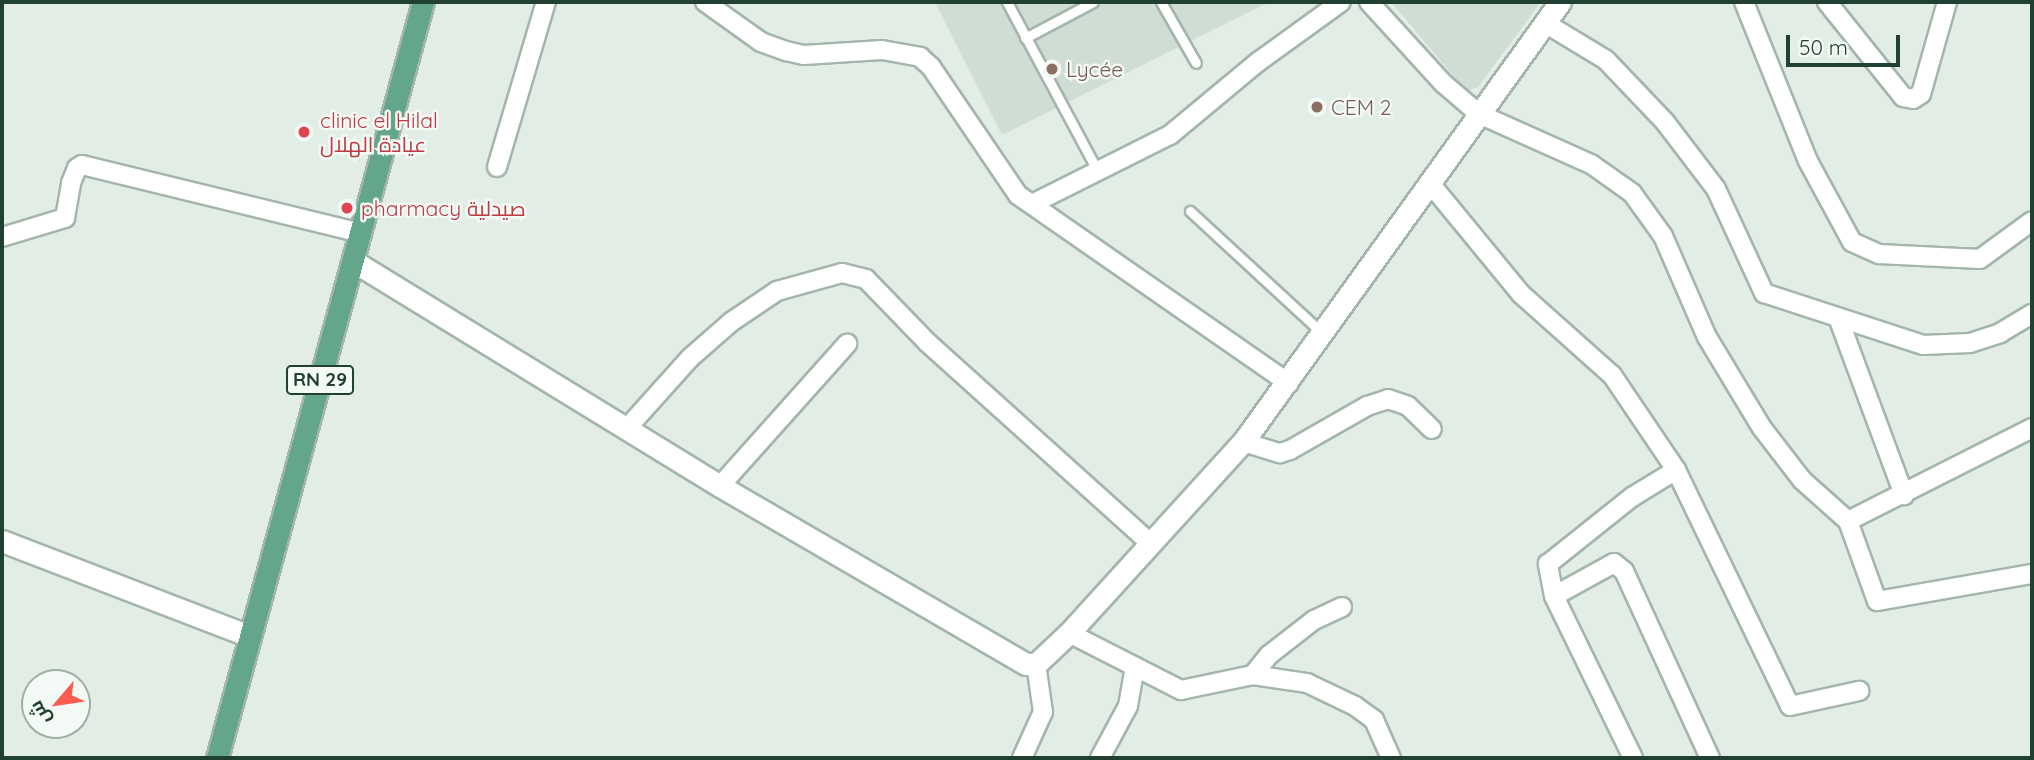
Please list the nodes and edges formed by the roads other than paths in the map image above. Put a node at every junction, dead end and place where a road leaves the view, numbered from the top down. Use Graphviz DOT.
graph roads {
  1 [pos="423,2"];
  2 [pos="546,2"];
  3 [pos="705,2"];
  4 [pos="1007,2"];
  5 [pos="1093,2"];
  6 [pos="1161,2"];
  7 [pos="1342,2"];
  8 [pos="1369,2"];
  9 [pos="1560,2"];
  10 [pos="1744,2"];
  11 [pos="1827,2"];
  12 [pos="1947,2"];
  13 [pos="1545,23"];
  14 [pos="1025,38"];
  15 [pos="1196,63"];
  16 [pos="1479,114"];
  17 [pos="497,167"];
  18 [pos="1099,173"];
  19 [pos="1429,182"];
  20 [pos="1032,204"];
  21 [pos="1191,211"];
  22 [pos="2032,221"];
  23 [pos="357,232"];
  24 [pos="2,237"];
  25 [pos="353,261"];
  26 [pos="2032,314"];
  27 [pos="1839,320"];
  28 [pos="1323,334"];
  29 [pos="847,344"];
  30 [pos="1289,383"];
  31 [pos="629,426"];
  32 [pos="2032,428"];
  33 [pos="1432,429"];
  34 [pos="1243,442"];
  35 [pos="1676,470"];
  36 [pos="720,485"];
  37 [pos="1903,495"];
  38 [pos="1847,520"];
  39 [pos="2,541"];
  40 [pos="1151,544"];
  41 [pos="2032,574"];
  42 [pos="1554,596"];
  43 [pos="1342,607"];
  44 [pos="1069,633"];
  45 [pos="249,636"];
  46 [pos="1035,664"];
  47 [pos="1135,667"];
  48 [pos="1253,675"];
  49 [pos="1859,691"];
  50 [pos="217,758"];
  51 [pos="1023,758"];
  52 [pos="1100,758"];
  53 [pos="1391,758"];
  54 [pos="1633,758"];
  55 [pos="1710,758"];
  1 -- 23 [label="main road, RN 29 / RN 29"];
  2 -- 17 [label="street"];
  3 -- 20 [label="street"];
  4 -- 14 [label="lane"];
  5 -- 14 [label="lane"];
  6 -- 15 [label="lane"];
  7 -- 18 [label="street"];
  8 -- 16 [label="street"];
  9 -- 13 [label="street"];
  10 -- 22 [label="street"];
  11 -- 12 [label="street"];
  13 -- 16 [label="street"];
  13 -- 27 [label="street"];
  14 -- 18 [label="lane"];
  16 -- 19 [label="street"];
  16 -- 38 [label="street"];
  18 -- 20 [label="street"];
  19 -- 28 [label="street"];
  19 -- 35 [label="street"];
  20 -- 30 [label="street"];
  21 -- 28 [label="lane"];
  23 -- 24 [label="street"];
  23 -- 25 [label="main road, RN 29 / RN 29"];
  25 -- 31 [label="street"];
  25 -- 45 [label="main road, RN 29 / RN 29"];
  26 -- 27 [label="street"];
  27 -- 37 [label="street"];
  28 -- 30 [label="street"];
  29 -- 36 [label="street"];
  30 -- 34 [label="street"];
  31 -- 36 [label="street"];
  31 -- 40 [label="street"];
  32 -- 37 [label="street"];
  33 -- 34 [label="street"];
  34 -- 40 [label="street"];
  35 -- 42 [label="street"];
  35 -- 49 [label="street"];
  36 -- 46 [label="street"];
  37 -- 38 [label="street"];
  38 -- 41 [label="street"];
  39 -- 45 [label="street"];
  40 -- 44 [label="street"];
  42 -- 54 [label="street"];
  42 -- 55 [label="street"];
  43 -- 48 [label="street"];
  44 -- 46 [label="street"];
  44 -- 47 [label="street"];
  45 -- 50 [label="main road, RN 29 / RN 29"];
  46 -- 51 [label="street"];
  47 -- 48 [label="street"];
  47 -- 52 [label="street"];
  48 -- 53 [label="street"];
}
